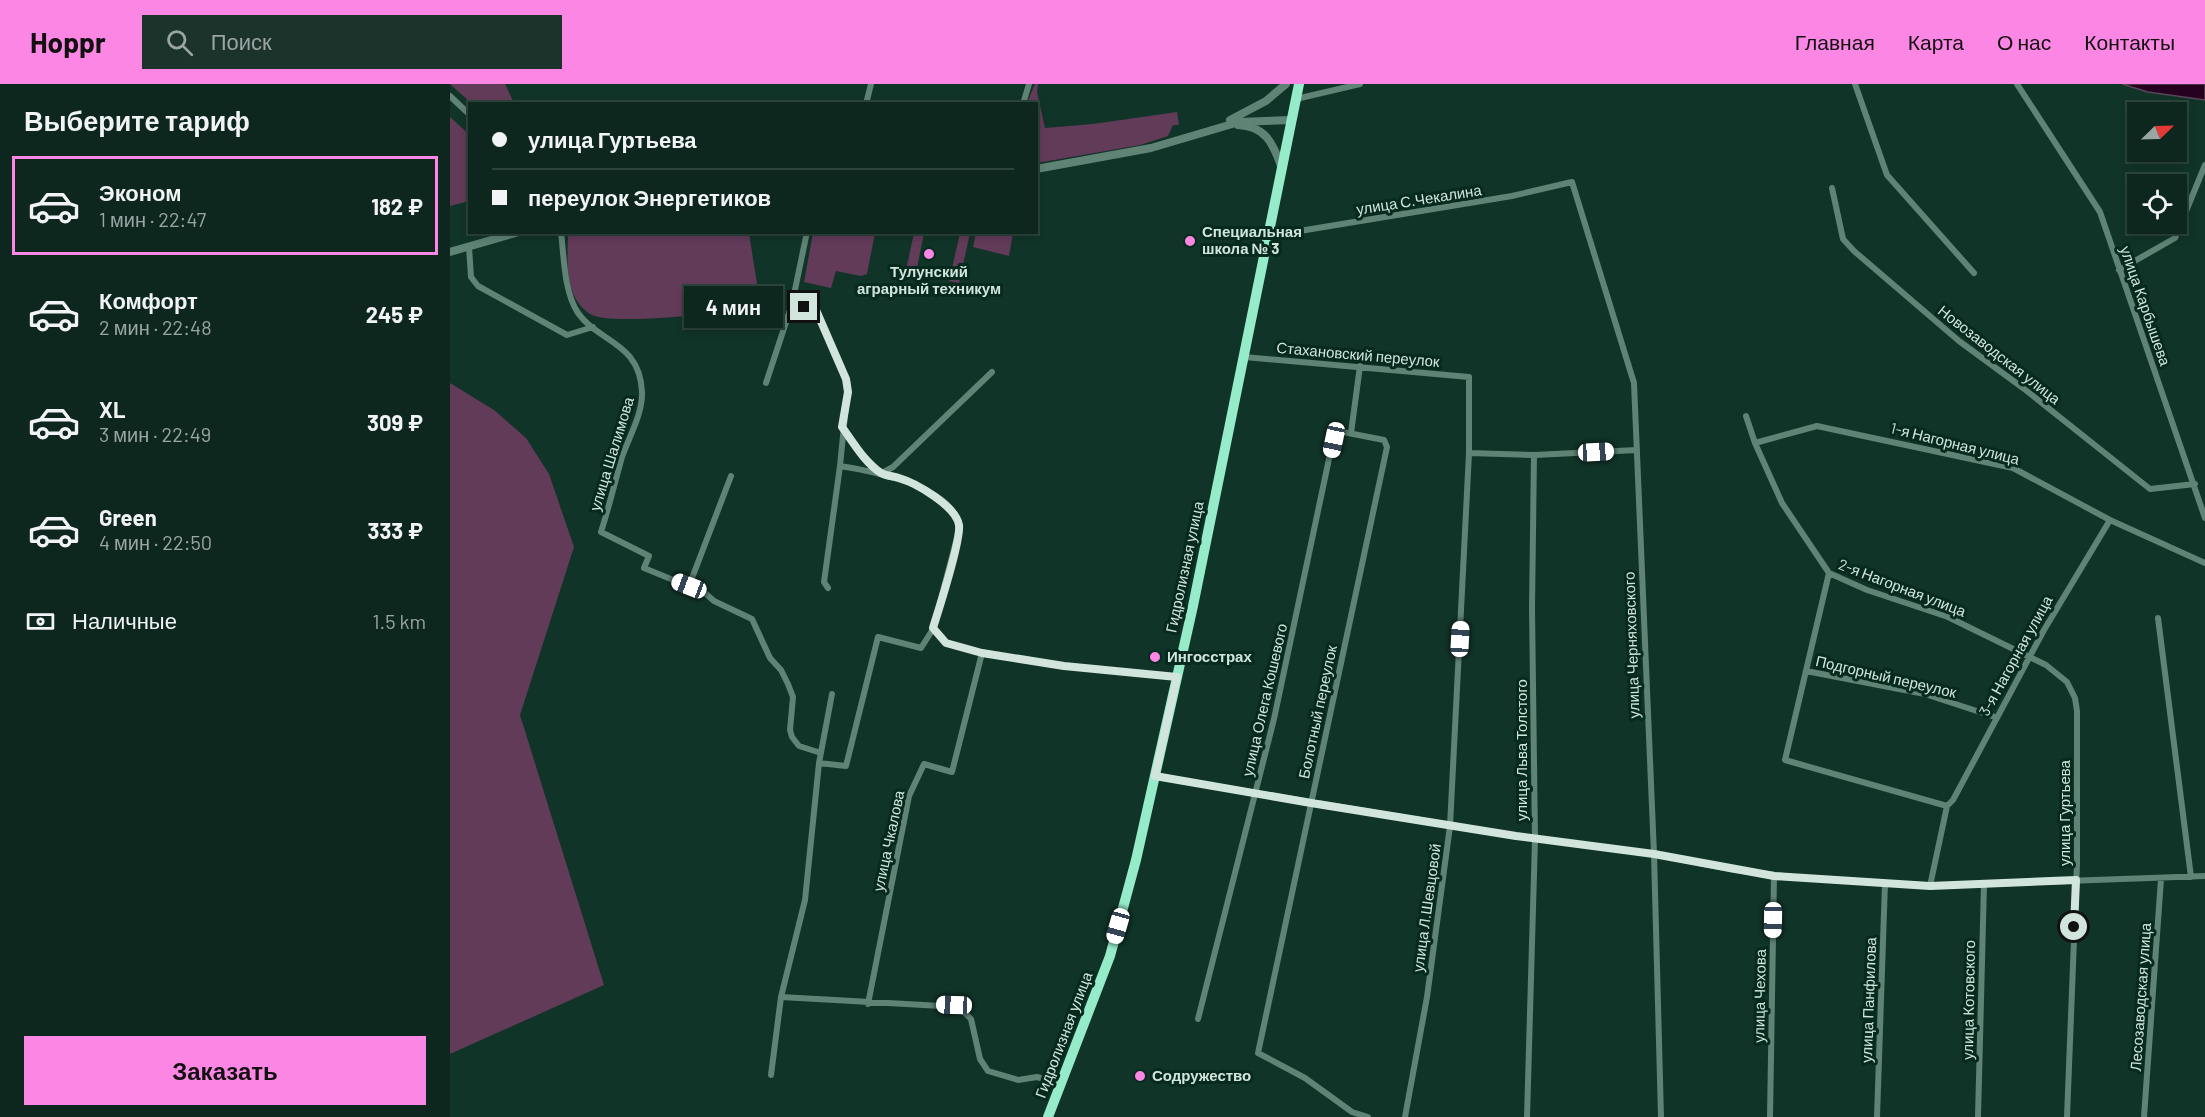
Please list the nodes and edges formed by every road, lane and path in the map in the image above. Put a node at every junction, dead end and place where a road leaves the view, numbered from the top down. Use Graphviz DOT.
graph roads {
  1 [pos="871,84"];
  2 [pos="1029,84"];
  3 [pos="1286,84"];
  4 [pos="1299,84"];
  5 [pos="1360,84"];
  6 [pos="1855,84"];
  7 [pos="2017,84"];
  8 [pos="450,96"];
  9 [pos="1296,99"];
  10 [pos="866,102"];
  11 [pos="1024,102"];
  12 [pos="468,114"];
  13 [pos="1291,120"];
  14 [pos="1227,125"];
  15 [pos="1209,131"];
  16 [pos="2205,165"];
  17 [pos="1282,168"];
  18 [pos="1038,169"];
  19 [pos="1572,182"];
  20 [pos="1832,188"];
  21 [pos="512,234"];
  22 [pos="561,234"];
  23 [pos="807,234"];
  24 [pos="1269,236"];
  25 [pos="469,247"];
  26 [pos="450,252"];
  27 [pos="2119,270"];
  28 [pos="1974,273"];
  29 [pos="792,304"];
  30 [pos="592,327"];
  31 [pos="1244,357"];
  32 [pos="1360,366"];
  33 [pos="992,372"];
  34 [pos="1469,377"];
  35 [pos="766,383"];
  36 [pos="1746,416"];
  37 [pos="842,427"];
  38 [pos="1351,433"];
  39 [pos="1755,444"];
  40 [pos="1636,450"];
  41 [pos="1469,453"];
  42 [pos="1534,455"];
  43 [pos="840,466"];
  44 [pos="881,473"];
  45 [pos="731,476"];
  46 [pos="2195,484"];
  47 [pos="2205,518"];
  48 [pos="2110,520"];
  49 [pos="2205,563"];
  50 [pos="1829,573"];
  51 [pos="689,586"];
  52 [pos="828,588"];
  53 [pos="2158,618"];
  54 [pos="933,628"];
  55 [pos="982,653"];
  56 [pos="2029,656"];
  57 [pos="1806,671"];
  58 [pos="1177,677"];
  59 [pos="2072,690"];
  60 [pos="832,694"];
  61 [pos="1995,717"];
  62 [pos="820,753"];
  63 [pos="819,764"];
  64 [pos="1155,776"];
  65 [pos="1255,794"];
  66 [pos="1311,803"];
  67 [pos="1947,806"];
  68 [pos="1450,825"];
  69 [pos="1535,839"];
  70 [pos="1654,854"];
  71 [pos="1774,876"];
  72 [pos="2205,876"];
  73 [pos="2191,877"];
  74 [pos="2162,879"];
  75 [pos="2076,880"];
  76 [pos="1885,883"];
  77 [pos="1984,884"];
  78 [pos="1930,886"];
  79 [pos="781,997"];
  80 [pos="868,1004"];
  81 [pos="1198,1018"];
  82 [pos="771,1075"];
  83 [pos="1061,1084"];
  84 [pos="1351,1114"];
  85 [pos="1047,1117"];
  86 [pos="1368,1117"];
  87 [pos="1405,1117"];
  88 [pos="1527,1117"];
  89 [pos="1661,1117"];
  90 [pos="1770,1117"];
  91 [pos="1878,1117"];
  92 [pos="1978,1117"];
  93 [pos="2067,1117"];
  94 [pos="2144,1117"];
  1 -- 10 [label="street"];
  2 -- 11 [label="street"];
  3 -- 15 [label="street"];
  4 -- 9 [label="highway, Гидролизная улица"];
  5 -- 9 [label="street"];
  6 -- 28 [label="street"];
  7 -- 27 [label="street, улица Карбышева"];
  8 -- 12 [label="street"];
  9 -- 13 [label="highway, Гидролизная улица"];
  13 -- 14 [label="street"];
  13 -- 17 [label="highway, Гидролизная улица"];
  14 -- 15 [label="street"];
  14 -- 17 [label="street"];
  15 -- 18 [label="street"];
  16 -- 27 [label="street"];
  17 -- 24 [label="highway, Гидролизная улица"];
  19 -- 24 [label="street, улица С.Чекалина"];
  19 -- 40 [label="street, улица Черняховского"];
  20 -- 46 [label="street, Новозаводская улица"];
  21 -- 25 [label="street"];
  22 -- 30 [label="street, улица Шалимова"];
  23 -- 29 [label="street"];
  24 -- 31 [label="highway, Гидролизная улица"];
  25 -- 26 [label="street"];
  25 -- 30 [label="street"];
  27 -- 46 [label="street, улица Карбышева"];
  29 -- 35 [label="street"];
  29 -- 37 [label="street"];
  30 -- 51 [label="street, улица Шалимова"];
  31 -- 32 [label="street, Стахановский переулок"];
  31 -- 58 [label="highway, Гидролизная улица"];
  32 -- 34 [label="street, Стахановский переулок"];
  32 -- 38 [label="street"];
  33 -- 44 [label="street"];
  34 -- 41 [label="street, улица Л.Шевцовой"];
  36 -- 39 [label="street, 2-я Нагорная улица"];
  37 -- 43 [label="street"];
  37 -- 44 [label="street"];
  38 -- 65 [label="street, улица Олега Кошевого"];
  38 -- 66 [label="street, Болотный переулок"];
  39 -- 48 [label="street, 1-я Нагорная улица"];
  39 -- 50 [label="street, 2-я Нагорная улица"];
  40 -- 42 [label="street"];
  40 -- 70 [label="street, улица Черняховского"];
  41 -- 42 [label="street"];
  41 -- 68 [label="street, улица Л.Шевцовой"];
  42 -- 69 [label="street, улица Льва Толстого"];
  43 -- 44 [label="street"];
  43 -- 52 [label="street"];
  44 -- 54 [label="street"];
  45 -- 51 [label="street"];
  46 -- 47 [label="street, улица Карбышева"];
  48 -- 49 [label="street, 1-я Нагорная улица"];
  48 -- 56 [label="street, 3-я Нагорная улица"];
  50 -- 56 [label="street, 2-я Нагорная улица"];
  50 -- 57 [label="street"];
  51 -- 62 [label="street"];
  53 -- 73 [label="street"];
  54 -- 55 [label="street"];
  54 -- 63 [label="street"];
  55 -- 58 [label="street"];
  55 -- 80 [label="street, улица Чкалова"];
  56 -- 59 [label="street, 2-я Нагорная улица"];
  56 -- 61 [label="street, 3-я Нагорная улица"];
  57 -- 61 [label="street, Подгорный переулок"];
  57 -- 67 [label="street"];
  58 -- 64 [label="highway, Гидролизная улица"];
  59 -- 75 [label="street, улица Гуртьева"];
  60 -- 62 [label="street"];
  61 -- 67 [label="street, 3-я Нагорная улица"];
  62 -- 63 [label="street"];
  63 -- 79 [label="street"];
  64 -- 65 [label="street"];
  64 -- 83 [label="highway, Гидролизная улица"];
  65 -- 66 [label="street"];
  65 -- 81 [label="street, улица Олега Кошевого"];
  66 -- 68 [label="street"];
  66 -- 84 [label="street, Болотный переулок"];
  67 -- 78 [label="street, 3-я Нагорная улица"];
  68 -- 69 [label="street"];
  68 -- 87 [label="street, улица Л.Шевцовой"];
  69 -- 70 [label="street"];
  69 -- 88 [label="street, улица Льва Толстого"];
  70 -- 71 [label="street"];
  70 -- 89 [label="street, улица Черняховского"];
  71 -- 76 [label="street"];
  71 -- 90 [label="street, улица Чехова"];
  72 -- 73 [label="street"];
  73 -- 74 [label="street"];
  74 -- 75 [label="street"];
  74 -- 94 [label="street, Лесозаводская улица"];
  75 -- 77 [label="street"];
  75 -- 93 [label="street, улица Гуртьева"];
  76 -- 78 [label="street"];
  76 -- 91 [label="street, улица Панфилова"];
  77 -- 78 [label="street"];
  77 -- 92 [label="street, улица Котовского"];
  79 -- 80 [label="street"];
  79 -- 82 [label="street"];
  80 -- 83 [label="street"];
  83 -- 85 [label="highway, Гидролизная улица"];
  84 -- 86 [label="street"];
}
